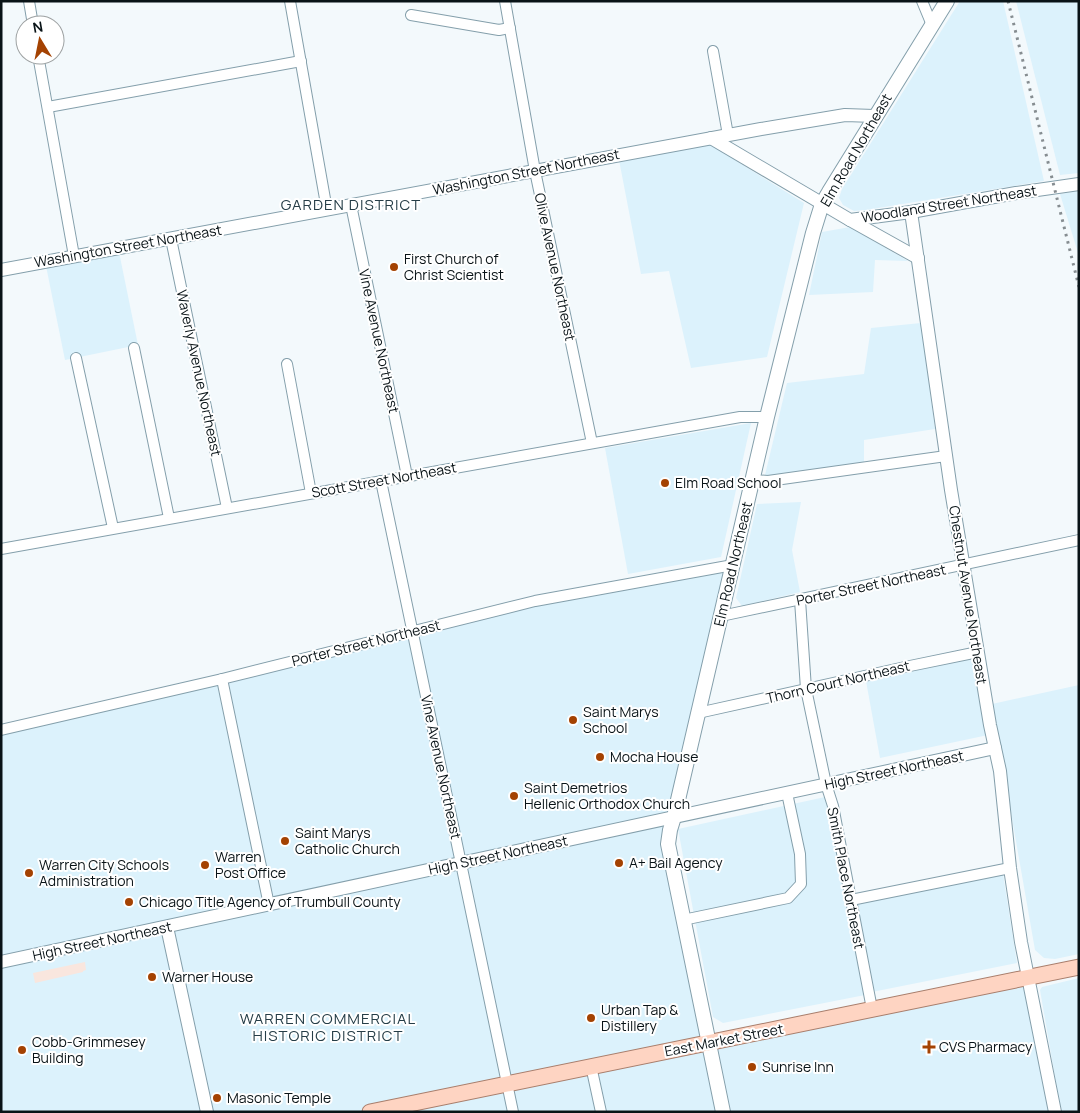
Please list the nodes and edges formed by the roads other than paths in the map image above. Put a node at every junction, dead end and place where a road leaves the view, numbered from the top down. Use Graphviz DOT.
graph roads {
  1 [pos="29,1"];
  2 [pos="290,1"];
  3 [pos="505,1"];
  4 [pos="922,1"];
  5 [pos="947,1"];
  6 [pos="31,15"];
  7 [pos="411,15"];
  8 [pos="932,25"];
  9 [pos="510,28"];
  10 [pos="713,51"];
  11 [pos="300,61"];
  12 [pos="40,65"];
  13 [pos="48,107"];
  14 [pos="874,116"];
  15 [pos="728,135"];
  16 [pos="711,138"];
  17 [pos="535,171"];
  18 [pos="1078,187"];
  19 [pos="822,204"];
  20 [pos="351,206"];
  21 [pos="327,210"];
  22 [pos="911,212"];
  23 [pos="850,220"];
  24 [pos="171,238"];
  25 [pos="74,256"];
  26 [pos="918,258"];
  27 [pos="1,270"];
  28 [pos="134,348"];
  29 [pos="76,358"];
  30 [pos="287,364"];
  31 [pos="767,417"];
  32 [pos="592,443"];
  33 [pos="946,456"];
  34 [pos="407,476"];
  35 [pos="753,480"];
  36 [pos="381,481"];
  37 [pos="311,493"];
  38 [pos="227,508"];
  39 [pos="170,518"];
  40 [pos="112,528"];
  41 [pos="1079,540"];
  42 [pos="1,549"];
  43 [pos="964,564"];
  44 [pos="733,565"];
  45 [pos="800,600"];
  46 [pos="721,616"];
  47 [pos="412,631"];
  48 [pos="978,652"];
  49 [pos="222,679"];
  50 [pos="806,689"];
  51 [pos="698,712"];
  52 [pos="1,730"];
  53 [pos="994,748"];
  54 [pos="826,784"];
  55 [pos="788,793"];
  56 [pos="674,817"];
  57 [pos="461,863"];
  58 [pos="1010,868"];
  59 [pos="851,900"];
  60 [pos="269,905"];
  61 [pos="683,920"];
  62 [pos="167,927"];
  63 [pos="1,962"];
  64 [pos="1079,967"];
  65 [pos="1029,976"];
  66 [pos="872,1009"];
  67 [pos="709,1042"];
  68 [pos="591,1066"];
  69 [pos="508,1083"];
  70 [pos="207,1112"];
  71 [pos="370,1112"];
  72 [pos="513,1112"];
  73 [pos="601,1112"];
  74 [pos="723,1112"];
  75 [pos="1055,1112"];
  1 -- 6 [label="street"];
  2 -- 11 [label="street"];
  3 -- 9 [label="street, Olive Avenue Northeast"];
  4 -- 8 [label="street"];
  5 -- 8 [label="main road, Elm Road Northeast"];
  7 -- 9 [label="street"];
  8 -- 14 [label="main road, Elm Road Northeast"];
  9 -- 17 [label="street, Olive Avenue Northeast"];
  10 -- 15 [label="street"];
  11 -- 13 [label="street"];
  11 -- 21 [label="street"];
  12 -- 13 [label="street"];
  13 -- 25 [label="street"];
  14 -- 15 [label="street, Washington Street Northeast"];
  14 -- 19 [label="main road, Elm Road Northeast"];
  15 -- 16 [label="street, Washington Street Northeast"];
  16 -- 17 [label="street, Washington Street Northeast"];
  16 -- 19 [label="street, Woodland Street Northeast"];
  17 -- 20 [label="street, Washington Street Northeast"];
  17 -- 32 [label="street, Olive Avenue Northeast"];
  18 -- 22 [label="street, Woodland Street Northeast"];
  19 -- 23 [label="street, Woodland Street Northeast"];
  19 -- 31 [label="main road, Elm Road Northeast"];
  20 -- 21 [label="street, Washington Street Northeast"];
  20 -- 34 [label="street, Vine Avenue Northeast"];
  21 -- 24 [label="street, Washington Street Northeast"];
  22 -- 23 [label="street, Woodland Street Northeast"];
  22 -- 26 [label="street, Chestnut Avenue Northeast"];
  23 -- 26 [label="street"];
  24 -- 25 [label="street, Washington Street Northeast"];
  24 -- 38 [label="street, Waverly Avenue Northeast"];
  25 -- 27 [label="street, Washington Street Northeast"];
  26 -- 33 [label="street, Chestnut Avenue Northeast"];
  28 -- 39 [label="street"];
  29 -- 40 [label="street"];
  30 -- 37 [label="street"];
  31 -- 32 [label="street, Scott Street Northeast"];
  31 -- 35 [label="main road, Elm Road Northeast"];
  32 -- 34 [label="street, Scott Street Northeast"];
  33 -- 35 [label="street"];
  33 -- 43 [label="street, Chestnut Avenue Northeast"];
  34 -- 36 [label="street, Scott Street Northeast"];
  35 -- 44 [label="main road, Elm Road Northeast"];
  36 -- 37 [label="street, Scott Street Northeast"];
  36 -- 47 [label="street, Vine Avenue Northeast"];
  37 -- 38 [label="street, Scott Street Northeast"];
  38 -- 39 [label="street, Scott Street Northeast"];
  39 -- 40 [label="street, Scott Street Northeast"];
  40 -- 42 [label="street, Scott Street Northeast"];
  41 -- 43 [label="street, Porter Street Northeast"];
  43 -- 45 [label="street, Porter Street Northeast"];
  43 -- 48 [label="street, Chestnut Avenue Northeast"];
  44 -- 46 [label="main road, Elm Road Northeast"];
  44 -- 47 [label="street, Porter Street Northeast"];
  45 -- 46 [label="street, Porter Street Northeast"];
  45 -- 50 [label="street, Smith Place Northeast"];
  46 -- 51 [label="main road, Elm Road Northeast"];
  47 -- 49 [label="street, Porter Street Northeast"];
  47 -- 57 [label="street, Vine Avenue Northeast"];
  48 -- 50 [label="street, Thorn Court Northeast"];
  48 -- 53 [label="street, Chestnut Avenue Northeast"];
  49 -- 52 [label="street, Porter Street Northeast"];
  49 -- 60 [label="street"];
  50 -- 51 [label="street, Thorn Court Northeast"];
  50 -- 54 [label="street, Smith Place Northeast"];
  51 -- 56 [label="main road, Elm Road Northeast"];
  53 -- 54 [label="street, High Street Northeast"];
  53 -- 58 [label="street, Chestnut Avenue Northeast"];
  54 -- 55 [label="street, High Street Northeast"];
  54 -- 59 [label="street, Smith Place Northeast"];
  55 -- 56 [label="street, High Street Northeast"];
  55 -- 61 [label="street"];
  56 -- 57 [label="street, High Street Northeast"];
  56 -- 61 [label="main road, Elm Road Northeast"];
  57 -- 60 [label="street, High Street Northeast"];
  57 -- 69 [label="street, Vine Avenue Northeast"];
  58 -- 59 [label="street"];
  58 -- 65 [label="street, Chestnut Avenue Northeast"];
  59 -- 66 [label="street, Smith Place Northeast"];
  60 -- 62 [label="street, High Street Northeast"];
  61 -- 67 [label="main road, Elm Road Northeast"];
  62 -- 63 [label="street, High Street Northeast"];
  62 -- 70 [label="street"];
  64 -- 65 [label="main road, East Market Street"];
  65 -- 66 [label="main road, East Market Street"];
  65 -- 75 [label="street, Chestnut Avenue Northeast"];
  66 -- 67 [label="main road, East Market Street"];
  67 -- 68 [label="main road, East Market Street"];
  67 -- 74 [label="main road, Elm Road Northeast"];
  68 -- 69 [label="main road, East Market Street"];
  68 -- 73 [label="street"];
  69 -- 71 [label="main road, East Market Street"];
  69 -- 72 [label="street, Vine Avenue Northeast"];
}
